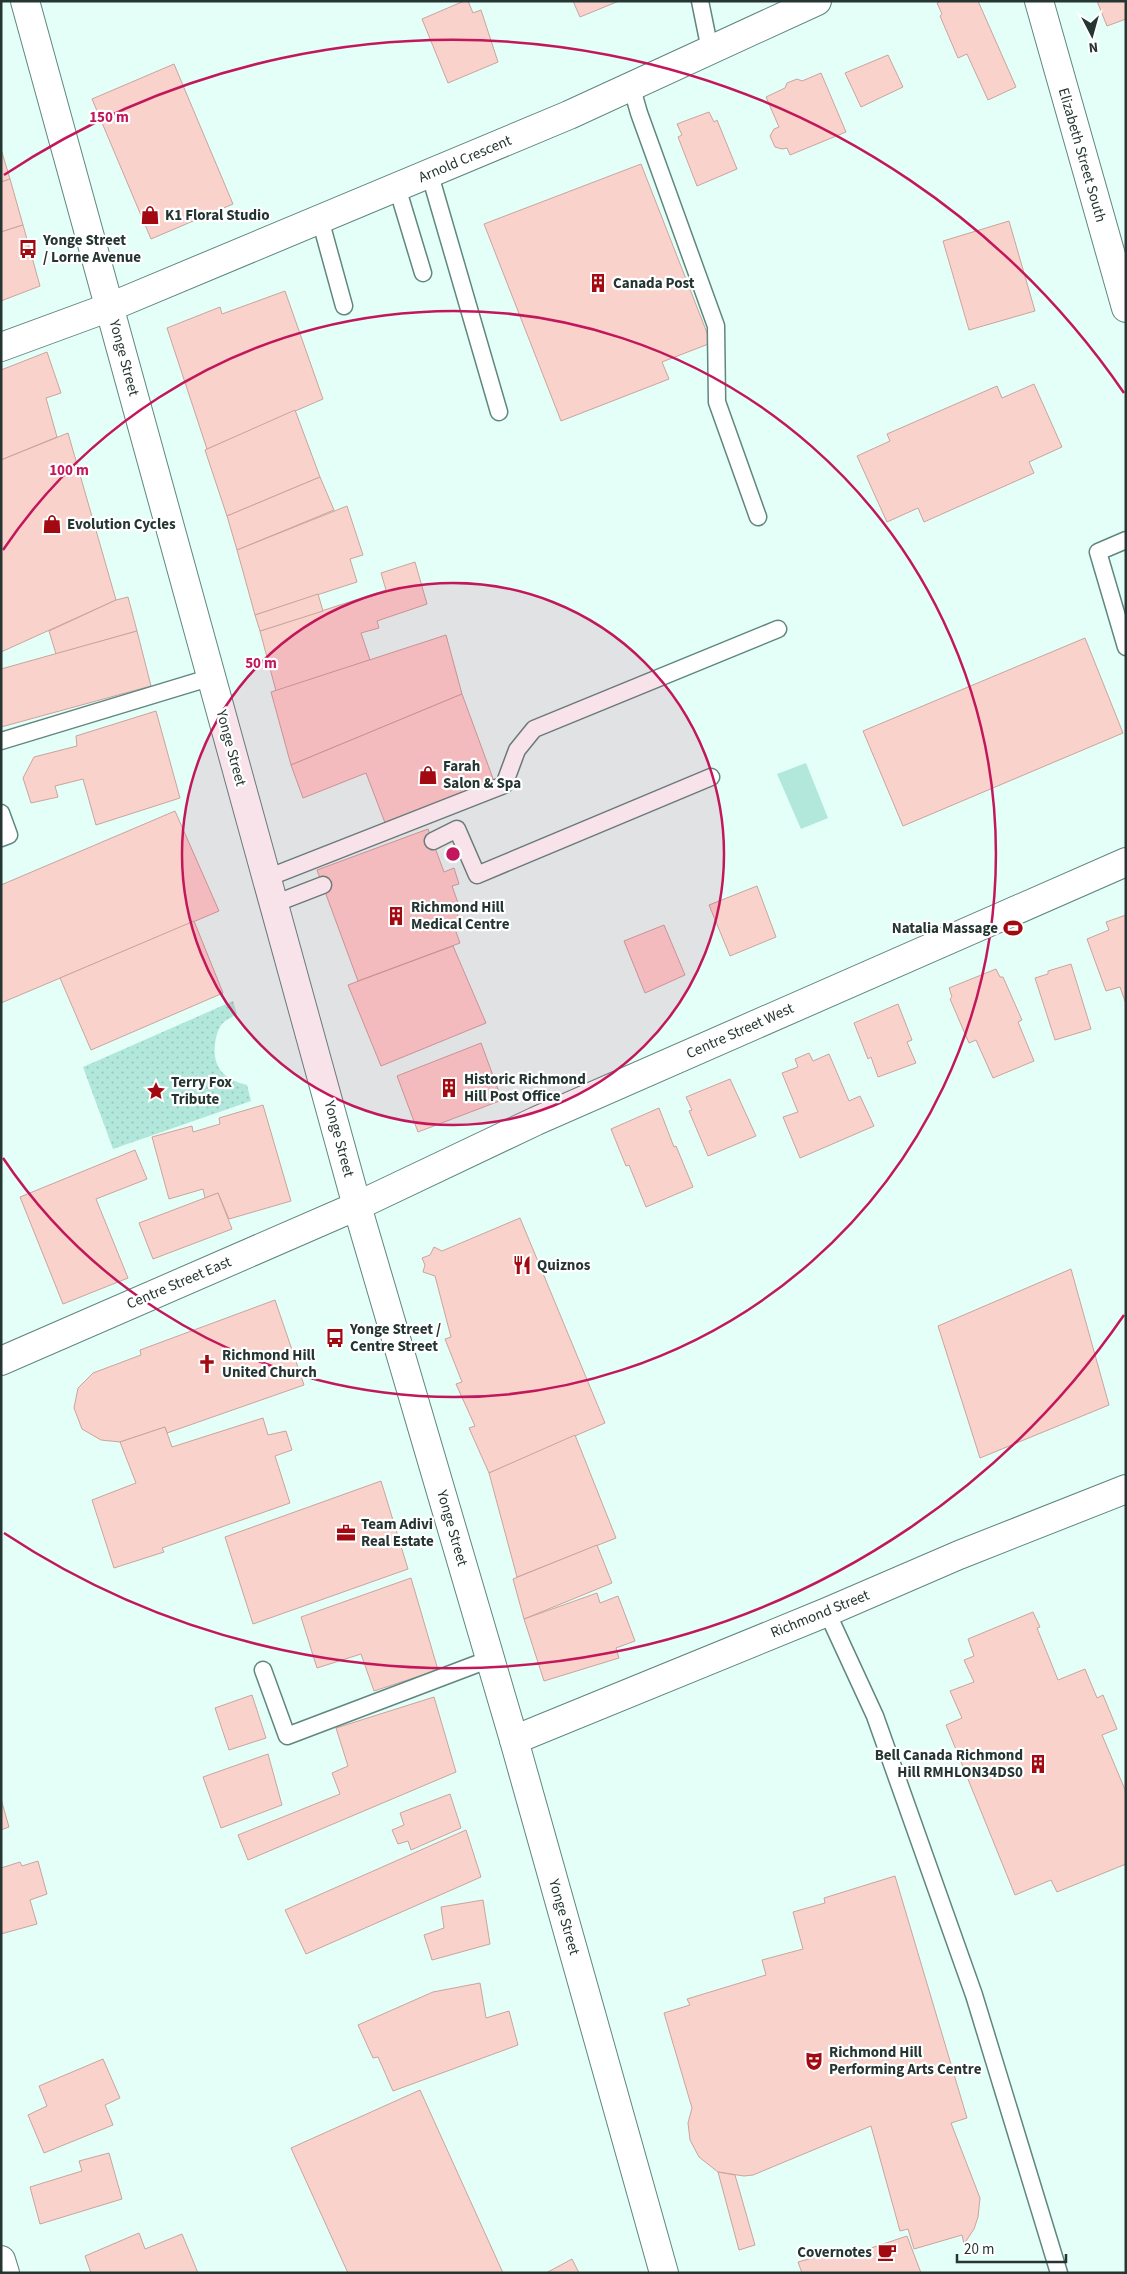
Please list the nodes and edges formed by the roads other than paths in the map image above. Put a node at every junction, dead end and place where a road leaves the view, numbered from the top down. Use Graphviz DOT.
graph roads {
  1 [pos="25,1"];
  2 [pos="700,1"];
  3 [pos="816,1"];
  4 [pos="1039,1"];
  5 [pos="710,50"];
  6 [pos="631,85"];
  7 [pos="430,175"];
  8 [pos="397,187"];
  9 [pos="320,219"];
  10 [pos="422,273"];
  11 [pos="344,306"];
  12 [pos="110,307"];
  13 [pos="1126,308"];
  14 [pos="1,347"];
  15 [pos="499,412"];
  16 [pos="758,517"];
  17 [pos="1126,540"];
  18 [pos="778,629"];
  19 [pos="1126,647"];
  20 [pos="212,677"];
  21 [pos="1,741"];
  22 [pos="711,777"];
  23 [pos="1,813"];
  24 [pos="1,838"];
  25 [pos="433,841"];
  26 [pos="1126,862"];
  27 [pos="267,878"];
  28 [pos="323,884"];
  29 [pos="274,904"];
  30 [pos="358,1206"];
  31 [pos="1,1361"];
  32 [pos="1126,1489"];
  33 [pos="827,1612"];
  34 [pos="490,1659"];
  35 [pos="263,1670"];
  36 [pos="514,1740"];
  37 [pos="1,2260"];
  38 [pos="5,2273"];
  39 [pos="664,2273"];
  40 [pos="1059,2273"];
  1 -- 12 [label="street, Yonge Street"];
  2 -- 5 [label="lane"];
  3 -- 5 [label="street, Arnold Crescent"];
  4 -- 13 [label="street, Elizabeth Street South"];
  5 -- 6 [label="street, Arnold Crescent"];
  6 -- 7 [label="street, Arnold Crescent"];
  6 -- 16 [label="lane"];
  7 -- 8 [label="street, Arnold Crescent"];
  7 -- 15 [label="lane"];
  8 -- 9 [label="street, Arnold Crescent"];
  8 -- 10 [label="lane"];
  9 -- 11 [label="lane"];
  9 -- 12 [label="street, Arnold Crescent"];
  12 -- 14 [label="street, Arnold Crescent"];
  12 -- 20 [label="street, Yonge Street"];
  17 -- 19 [label="lane"];
  18 -- 27 [label="lane"];
  20 -- 21 [label="lane"];
  20 -- 27 [label="street, Yonge Street"];
  22 -- 25 [label="lane"];
  23 -- 24 [label="lane"];
  26 -- 30 [label="street, Centre Street West"];
  27 -- 29 [label="street, Yonge Street"];
  28 -- 29 [label="lane"];
  29 -- 30 [label="street, Yonge Street"];
  30 -- 31 [label="street, Centre Street East"];
  30 -- 34 [label="street, Yonge Street"];
  32 -- 33 [label="street, Richmond Street"];
  33 -- 36 [label="street, Richmond Street"];
  33 -- 40 [label="lane"];
  34 -- 35 [label="lane"];
  34 -- 36 [label="street, Yonge Street"];
  36 -- 39 [label="street, Yonge Street"];
  37 -- 38 [label="street"];
}
